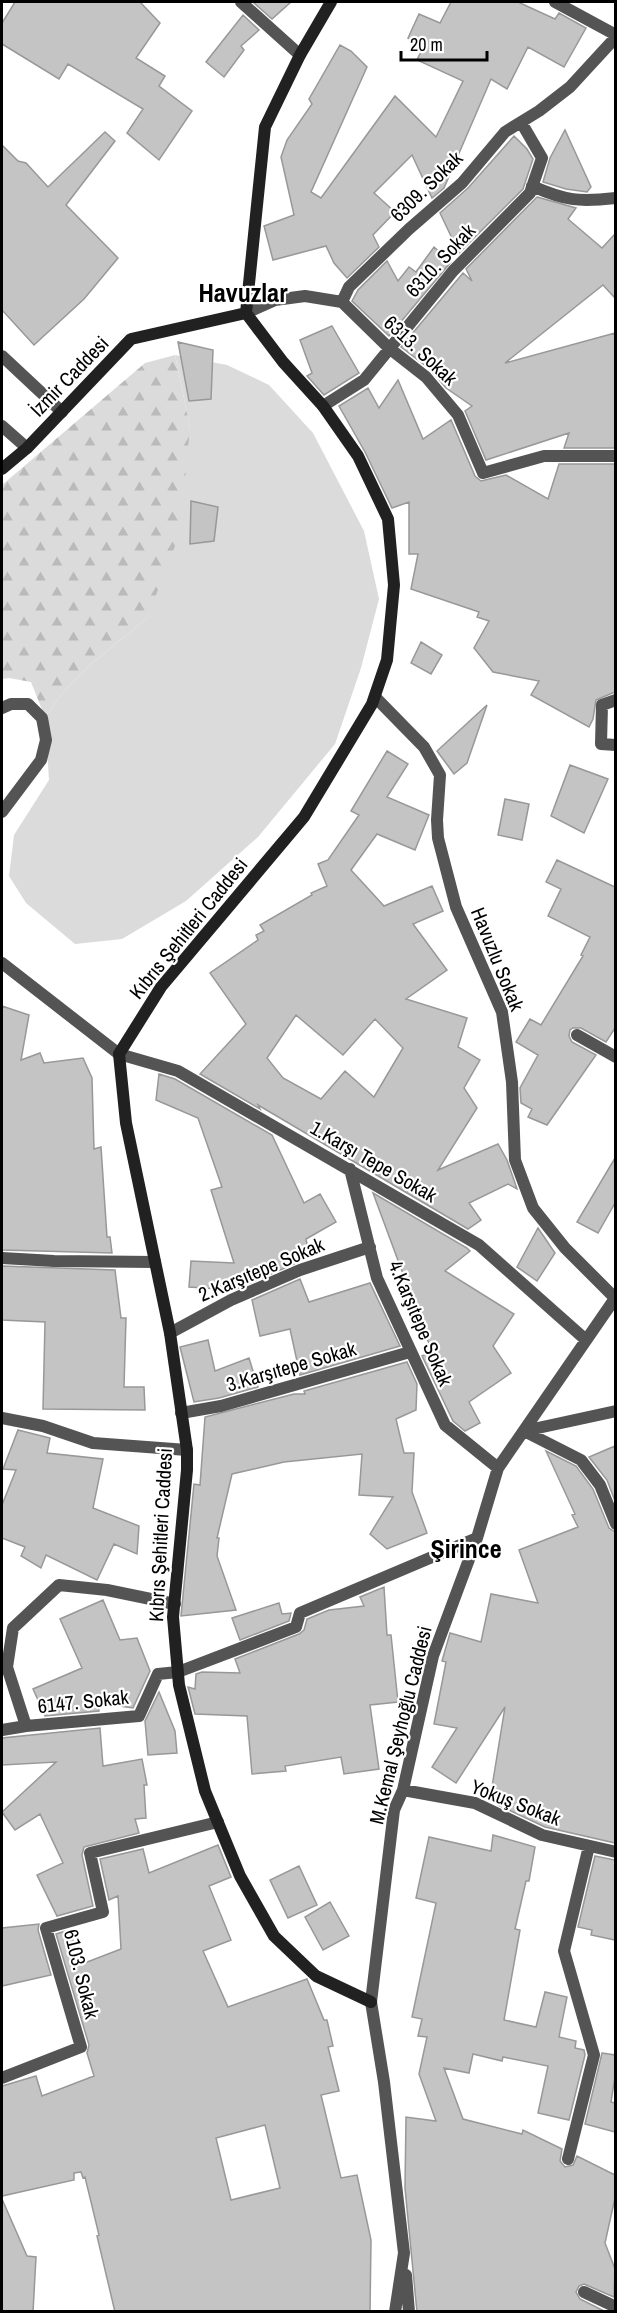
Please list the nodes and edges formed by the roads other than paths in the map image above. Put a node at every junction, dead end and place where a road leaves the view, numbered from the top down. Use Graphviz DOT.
graph roads {
  1 [pos="241,2"];
  2 [pos="331,2"];
  3 [pos="555,2"];
  4 [pos="615,36"];
  5 [pos="300,55"];
  6 [pos="521,122"];
  7 [pos="532,186"];
  8 [pos="615,198"];
  9 [pos="342,302"];
  10 [pos="246,313"];
  11 [pos="389,348"];
  12 [pos="2,356"];
  13 [pos="323,406"];
  14 [pos="62,412"];
  15 [pos="2,426"];
  16 [pos="27,448"];
  17 [pos="615,456"];
  18 [pos="2,470"];
  19 [pos="375,697"];
  20 [pos="615,700"];
  21 [pos="2,708"];
  22 [pos="615,745"];
  23 [pos="2,812"];
  24 [pos="2,963"];
  25 [pos="577,1035"];
  26 [pos="119,1054"];
  27 [pos="615,1057"];
  28 [pos="350,1169"];
  29 [pos="369,1246"];
  30 [pos="2,1258"];
  31 [pos="155,1262"];
  32 [pos="615,1298"];
  33 [pos="170,1333"];
  34 [pos="586,1340"];
  35 [pos="410,1352"];
  36 [pos="615,1411"];
  37 [pos="181,1413"];
  38 [pos="2,1418"];
  39 [pos="524,1431"];
  40 [pos="187,1450"];
  41 [pos="498,1468"];
  42 [pos="615,1524"];
  43 [pos="477,1538"];
  44 [pos="175,1604"];
  45 [pos="178,1672"];
  46 [pos="26,1726"];
  47 [pos="2,1730"];
  48 [pos="403,1790"];
  49 [pos="218,1822"];
  50 [pos="589,1846"];
  51 [pos="615,1852"];
  52 [pos="372,2002"];
  53 [pos="2,2078"];
  54 [pos="568,2159"];
  55 [pos="404,2253"];
  56 [pos="584,2292"];
  57 [pos="615,2307"];
  58 [pos="395,2312"];
  59 [pos="410,2312"];
  1 -- 5 [label="street"];
  2 -- 5 [label="street"];
  3 -- 4 [label="street"];
  4 -- 6 [label="street, 6309. Sokak"];
  5 -- 10 [label="street"];
  6 -- 7 [label="street, 6310. Sokak"];
  6 -- 9 [label="street, 6309. Sokak"];
  7 -- 8 [label="street"];
  7 -- 11 [label="street, 6310. Sokak"];
  9 -- 10 [label="street"];
  9 -- 11 [label="street, 6313. Sokak"];
  10 -- 13 [label="street, Kıbrıs Şehitleri Caddesi"];
  10 -- 14 [label="street, İzmir Caddesi"];
  11 -- 13 [label="street, 6310. Sokak"];
  11 -- 17 [label="street, 6313. Sokak"];
  12 -- 14 [label="street"];
  13 -- 19 [label="street, Kıbrıs Şehitleri Caddesi"];
  14 -- 16 [label="street, İzmir Caddesi"];
  15 -- 16 [label="street"];
  16 -- 18 [label="street, İzmir Caddesi"];
  19 -- 26 [label="street, Kıbrıs Şehitleri Caddesi"];
  19 -- 32 [label="street, Havuzlu Sokak"];
  20 -- 22 [label="street"];
  21 -- 23 [label="street"];
  24 -- 26 [label="street"];
  25 -- 27 [label="street"];
  26 -- 28 [label="street, 1.Karşı Tepe Sokak"];
  26 -- 31 [label="street, Kıbrıs Şehitleri Caddesi"];
  28 -- 29 [label="street, 4.Karşıtepe Sokak"];
  28 -- 34 [label="street, 1.Karşı Tepe Sokak"];
  29 -- 33 [label="street, 2.Karşıtepe Sokak"];
  29 -- 35 [label="street, 4.Karşıtepe Sokak"];
  30 -- 31 [label="street"];
  31 -- 33 [label="street, Kıbrıs Şehitleri Caddesi"];
  32 -- 34 [label="street, M.Kemal Şeyhoğlu Caddesi"];
  33 -- 37 [label="street, Kıbrıs Şehitleri Caddesi"];
  34 -- 39 [label="street, M.Kemal Şeyhoğlu Caddesi"];
  35 -- 37 [label="street, 3.Karşıtepe Sokak"];
  35 -- 41 [label="street, 4.Karşıtepe Sokak"];
  36 -- 39 [label="street"];
  37 -- 40 [label="street, Kıbrıs Şehitleri Caddesi"];
  38 -- 40 [label="street"];
  39 -- 41 [label="street, M.Kemal Şeyhoğlu Caddesi"];
  39 -- 42 [label="street"];
  40 -- 44 [label="street, Kıbrıs Şehitleri Caddesi"];
  41 -- 43 [label="street, M.Kemal Şeyhoğlu Caddesi"];
  43 -- 45 [label="street"];
  43 -- 48 [label="street, M.Kemal Şeyhoğlu Caddesi"];
  44 -- 45 [label="street, Kıbrıs Şehitleri Caddesi"];
  44 -- 46 [label="street"];
  45 -- 46 [label="street, 6147. Sokak"];
  45 -- 49 [label="street, Kıbrıs Şehitleri Caddesi"];
  46 -- 47 [label="street, 6147. Sokak"];
  48 -- 50 [label="street, Yokuş Sokak"];
  48 -- 52 [label="street, M.Kemal Şeyhoğlu Caddesi"];
  49 -- 52 [label="street, Kıbrıs Şehitleri Caddesi"];
  49 -- 53 [label="street, 6103. Sokak"];
  50 -- 51 [label="street, Yokuş Sokak"];
  50 -- 54 [label="street"];
  52 -- 55 [label="street, M.Kemal Şeyhoğlu Caddesi"];
  55 -- 58 [label="street, M.Kemal Şeyhoğlu Caddesi"];
  55 -- 59 [label="street"];
  56 -- 57 [label="street"];
}
